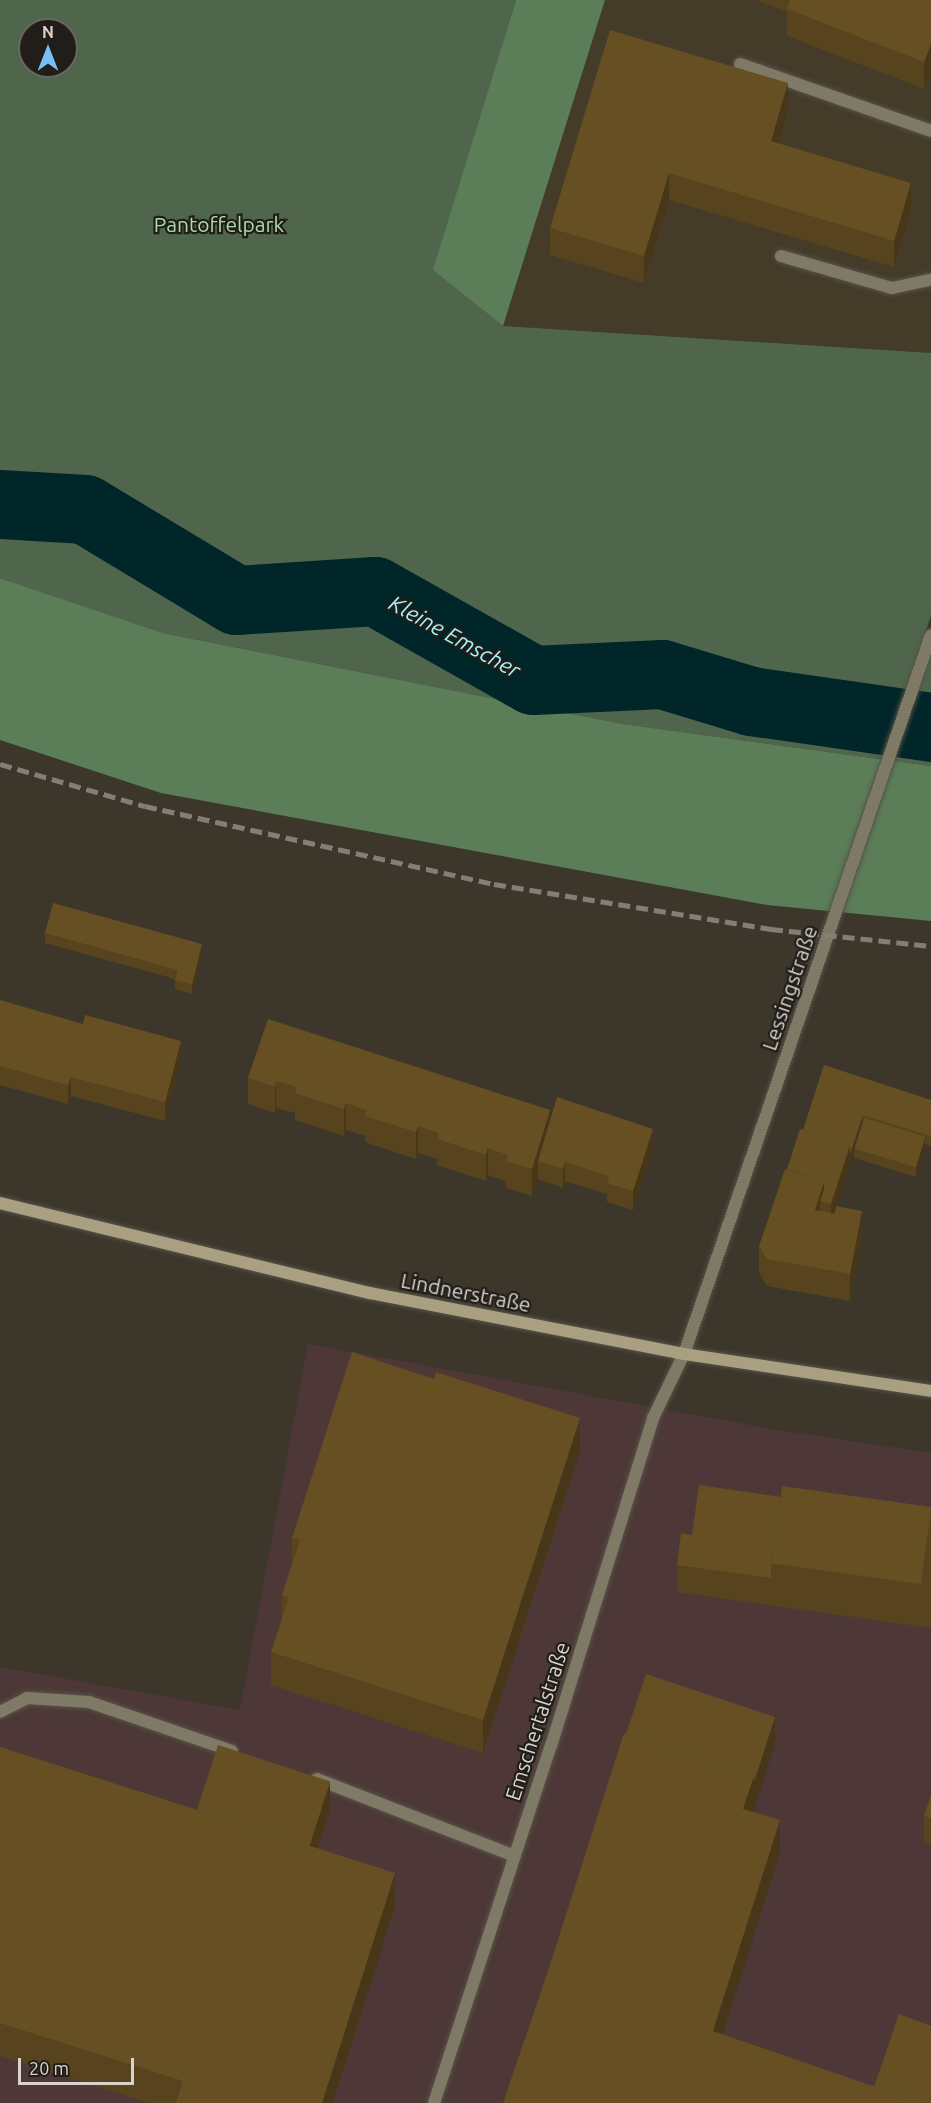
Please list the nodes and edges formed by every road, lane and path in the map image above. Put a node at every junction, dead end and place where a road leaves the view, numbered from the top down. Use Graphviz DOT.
graph roads {
  1 [pos="740,64"];
  2 [pos="931,131"];
  3 [pos="781,256"];
  4 [pos="931,280"];
  5 [pos="931,635"];
  6 [pos="0,1203"];
  7 [pos="684,1354"];
  8 [pos="931,1391"];
  9 [pos="0,1712"];
  10 [pos="247,1756"];
  11 [pos="301,1773"];
  12 [pos="514,1856"];
  13 [pos="434,2103"];
  1 -- 2 [label="street"];
  3 -- 4 [label="street"];
  5 -- 7 [label="street, Lessingstraße"];
  6 -- 7 [label="street, Lindnerstraße"];
  7 -- 8 [label="street, Lindnerstraße"];
  7 -- 12 [label="street, Emschertalstraße"];
  9 -- 10 [label="street"];
  11 -- 12 [label="street"];
  12 -- 13 [label="street, Emschertalstraße"];
}
